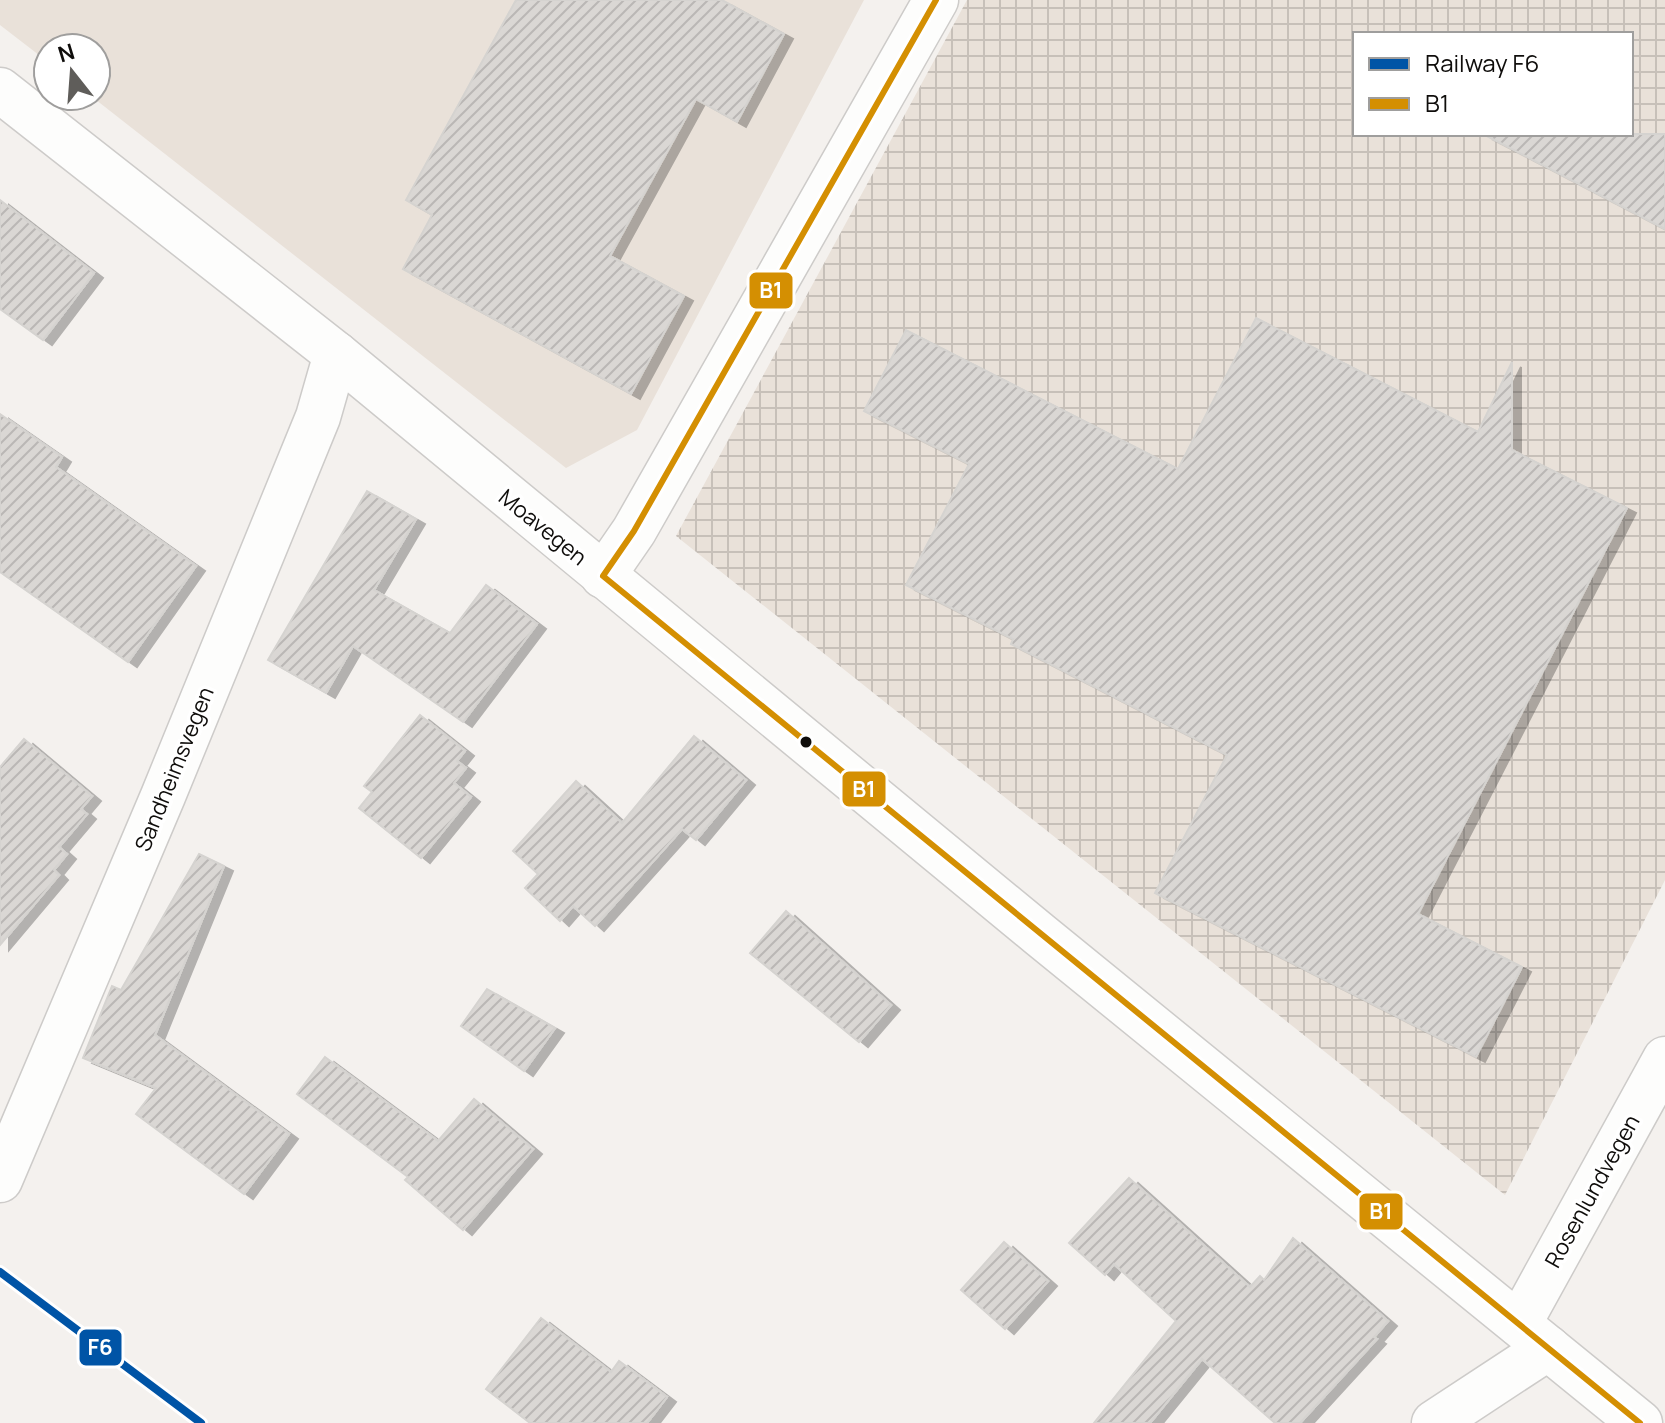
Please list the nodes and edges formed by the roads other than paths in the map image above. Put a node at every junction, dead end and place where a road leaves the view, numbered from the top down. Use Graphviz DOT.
graph roads {
  1 [pos="936,0"];
  2 [pos="0,90"];
  3 [pos="336,354"];
  4 [pos="603,576"];
  5 [pos="1665,1059"];
  6 [pos="0,1180"];
  7 [pos="1534,1336"];
  8 [pos="1434,1423"];
  9 [pos="1640,1423"];
  1 -- 4 [label="street"];
  2 -- 3 [label="street, Moavegen"];
  3 -- 4 [label="street, Moavegen"];
  3 -- 6 [label="street, Sandheimsvegen"];
  4 -- 7 [label="street, Moavegen"];
  5 -- 7 [label="street, Rosenlundvegen"];
  7 -- 8 [label="street"];
  7 -- 9 [label="street, Moavegen"];
}
